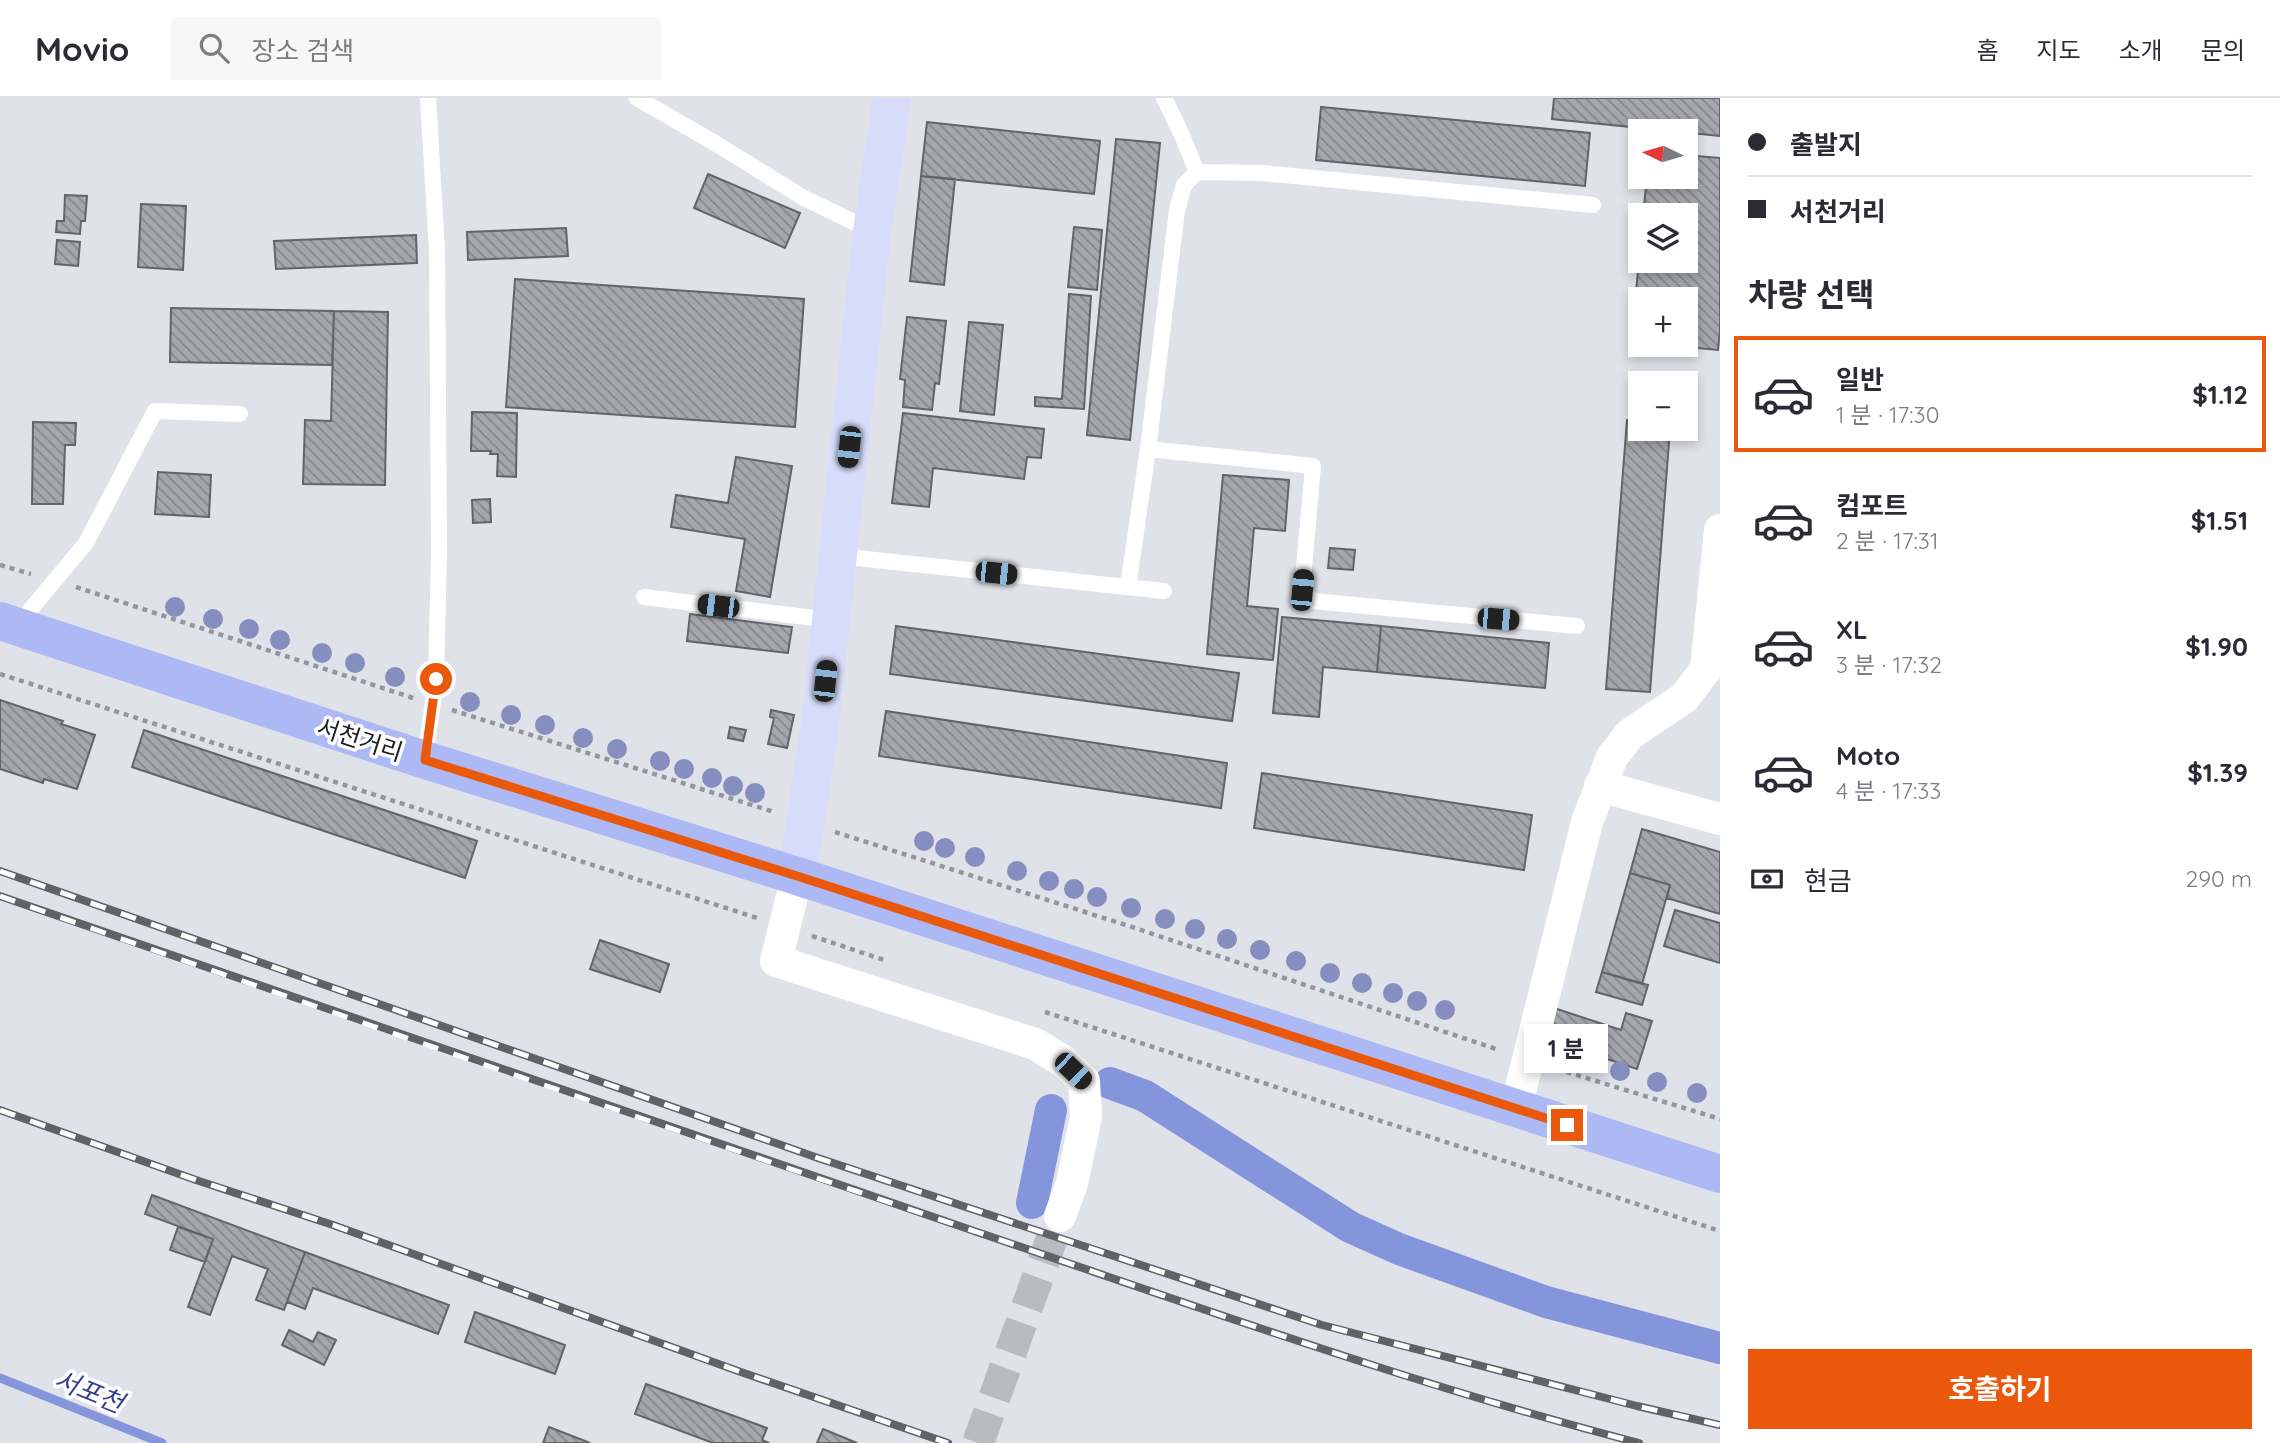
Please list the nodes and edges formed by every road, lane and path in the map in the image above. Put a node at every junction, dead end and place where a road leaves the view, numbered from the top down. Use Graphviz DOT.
graph roads {
  1 [pos="428,98"];
  2 [pos="637,98"];
  3 [pos="892,98"];
  4 [pos="1164,98"];
  5 [pos="1197,172"];
  6 [pos="1593,205"];
  7 [pos="872,231"];
  8 [pos="240,414"];
  9 [pos="1148,449"];
  10 [pos="1720,530"];
  11 [pos="838,556"];
  12 [pos="0,565"];
  13 [pos="54,581"];
  14 [pos="1128,587"];
  15 [pos="1164,591"];
  16 [pos="644,597"];
  17 [pos="831,620"];
  18 [pos="8,624"];
  19 [pos="1577,626"];
  20 [pos="0,674"];
  21 [pos="433,704"];
  22 [pos="425,760"];
  23 [pos="1600,786"];
  24 [pos="1720,819"];
  25 [pos="805,822"];
  26 [pos="797,876"];
  27 [pos="785,926"];
  28 [pos="888,962"];
  29 [pos="1034,1009"];
  30 [pos="1528,1060"];
  31 [pos="1516,1108"];
  32 [pos="1720,1119"];
  33 [pos="1720,1174"];
  34 [pos="1060,1216"];
  35 [pos="1720,1231"];
  1 -- 21 [label="lane"];
  2 -- 7 [label="lane"];
  3 -- 7 [label="street"];
  4 -- 5 [label="lane"];
  5 -- 6 [label="lane"];
  5 -- 9 [label="lane"];
  7 -- 11 [label="street"];
  8 -- 13 [label="lane"];
  9 -- 14 [label="lane"];
  9 -- 19 [label="lane"];
  10 -- 23 [label="street"];
  11 -- 14 [label="lane"];
  11 -- 17 [label="street"];
  12 -- 13 [label="path"];
  13 -- 18 [label="lane"];
  13 -- 21 [label="path"];
  14 -- 15 [label="lane"];
  16 -- 17 [label="lane"];
  17 -- 25 [label="street"];
  18 -- 22 [label="main road, 서천거리"];
  20 -- 27 [label="path"];
  21 -- 22 [label="lane"];
  21 -- 25 [label="path"];
  22 -- 26 [label="main road, 서천거리"];
  23 -- 24 [label="street"];
  23 -- 30 [label="street"];
  25 -- 26 [label="street"];
  25 -- 30 [label="path"];
  26 -- 27 [label="street"];
  26 -- 31 [label="main road, 서천거리"];
  27 -- 28 [label="path"];
  27 -- 34 [label="street"];
  29 -- 35 [label="path"];
  30 -- 31 [label="street"];
  30 -- 32 [label="path"];
  31 -- 33 [label="main road, 서천거리"];
}
